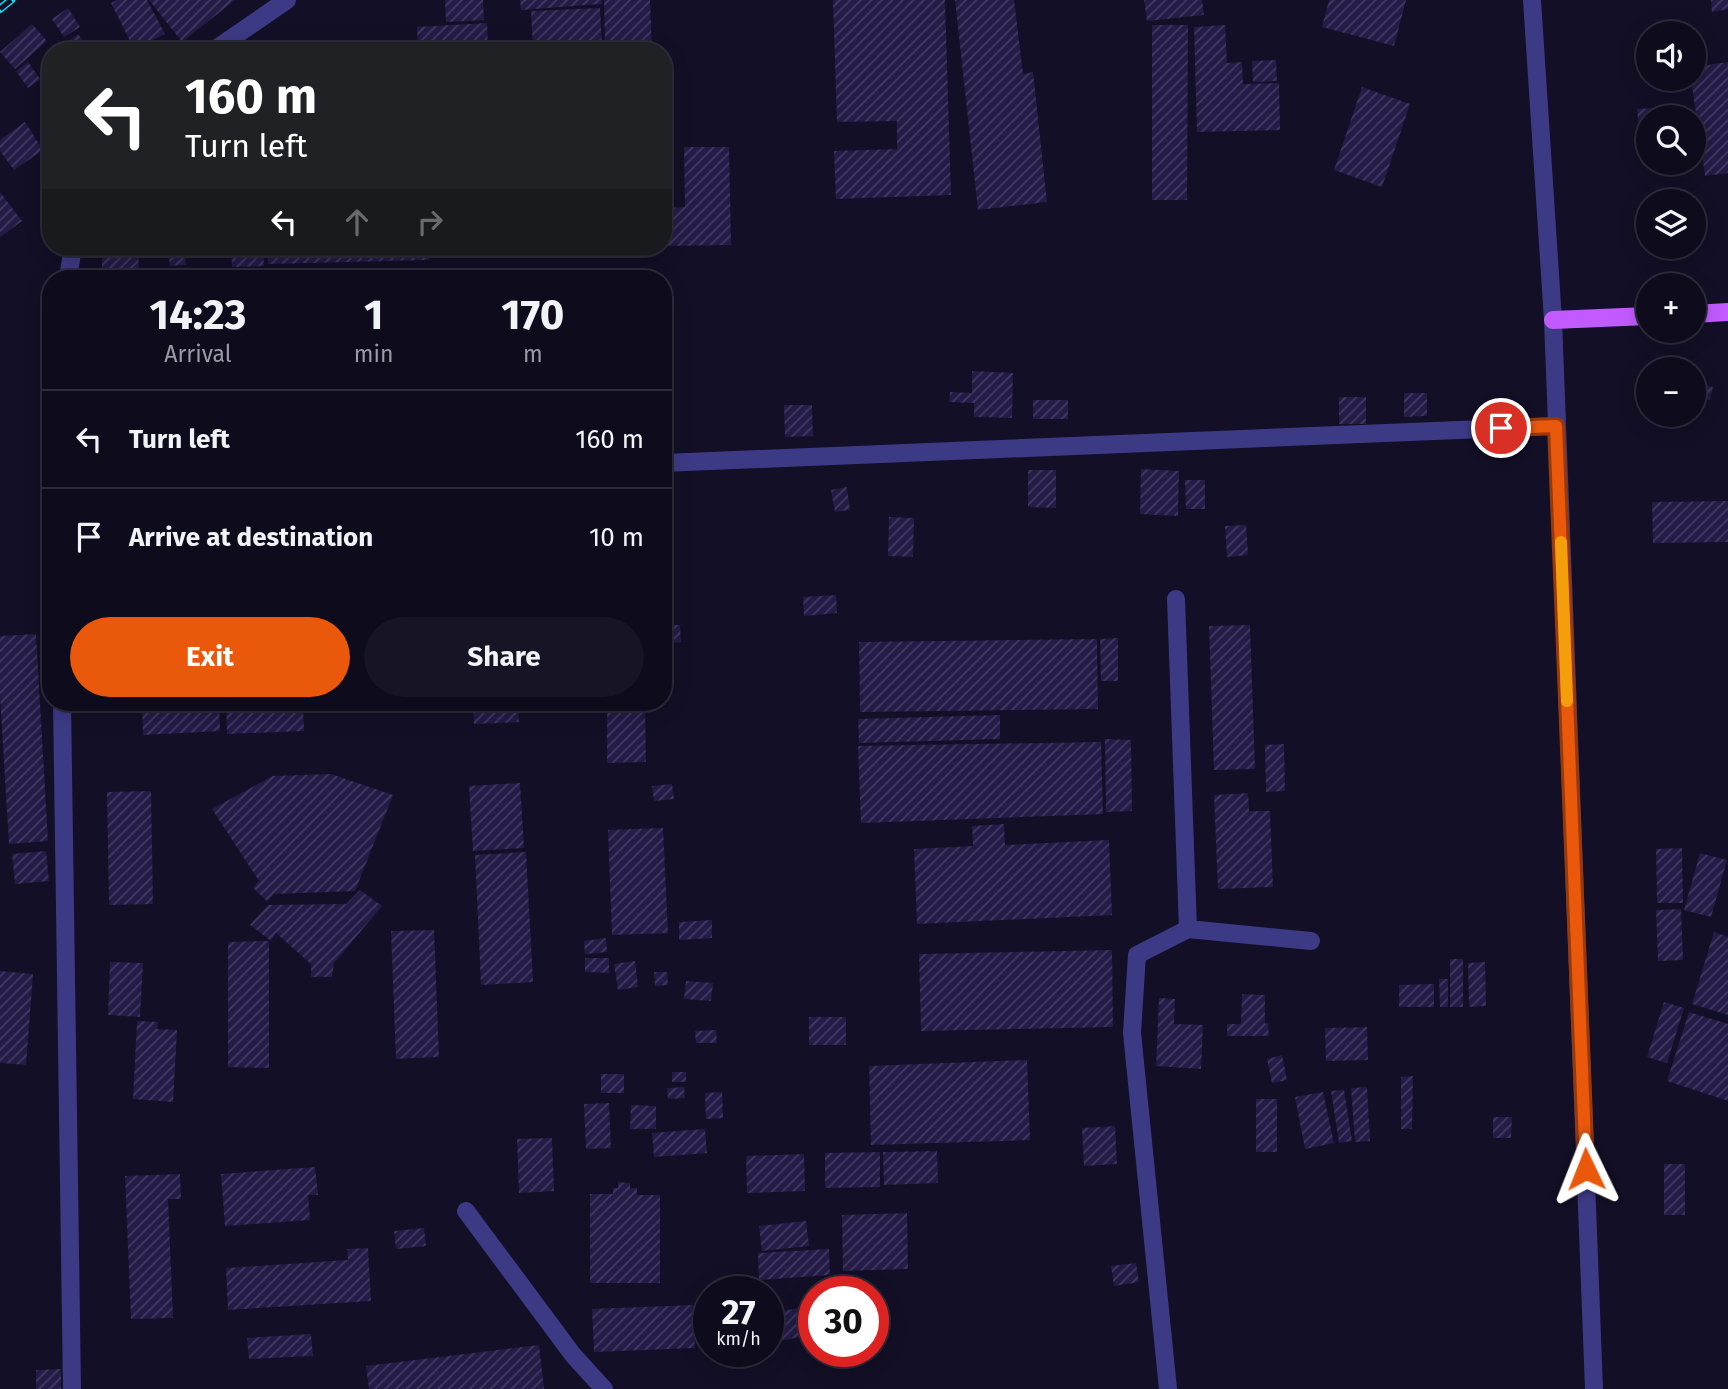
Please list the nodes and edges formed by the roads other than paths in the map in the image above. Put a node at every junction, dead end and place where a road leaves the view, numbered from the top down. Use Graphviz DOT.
graph roads {
  1 [pos="287,0"];
  2 [pos="1532,0"];
  3 [pos="226,42"];
  4 [pos="1728,312"];
  5 [pos="1706,313"];
  6 [pos="1636,317"];
  7 [pos="1553,320"];
  8 [pos="1556,426"];
  9 [pos="672,463"];
  10 [pos="1177,598"];
  11 [pos="62,711"];
  12 [pos="1188,929"];
  13 [pos="1311,942"];
  14 [pos="466,1211"];
  15 [pos="72,1389"];
  16 [pos="604,1389"];
  17 [pos="1168,1389"];
  18 [pos="1594,1389"];
  1 -- 3 [label="street"];
  2 -- 7 [label="street"];
  4 -- 5 [label="main road"];
  6 -- 7 [label="main road"];
  7 -- 8 [label="street"];
  8 -- 9 [label="street"];
  8 -- 18 [label="street"];
  10 -- 12 [label="street"];
  11 -- 15 [label="street"];
  12 -- 13 [label="street"];
  12 -- 17 [label="street"];
  14 -- 16 [label="street"];
}
